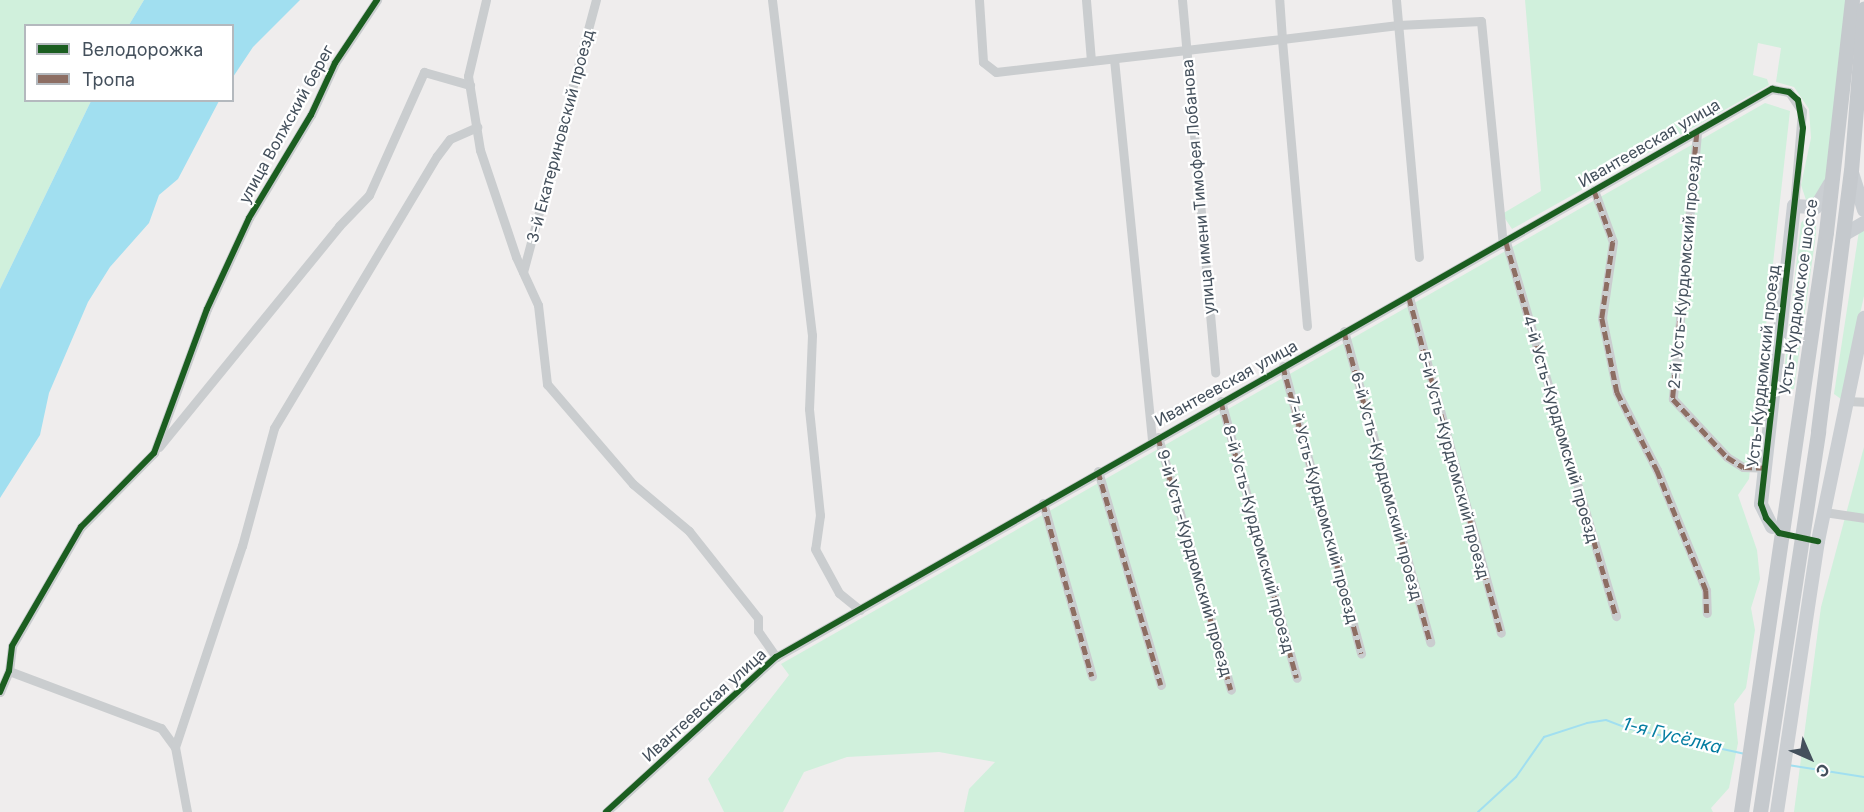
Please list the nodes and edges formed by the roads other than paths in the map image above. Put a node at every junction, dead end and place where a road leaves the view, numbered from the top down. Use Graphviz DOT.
graph roads {
  1 [pos="377,0"];
  2 [pos="486,0"];
  3 [pos="596,0"];
  4 [pos="772,0"];
  5 [pos="979,0"];
  6 [pos="1086,0"];
  7 [pos="1182,0"];
  8 [pos="1279,0"];
  9 [pos="1396,0"];
  10 [pos="1851,0"];
  11 [pos="1864,9"];
  12 [pos="1398,25"];
  13 [pos="1282,39"];
  14 [pos="1187,48"];
  15 [pos="1114,59"];
  16 [pos="1091,61"];
  17 [pos="470,85"];
  18 [pos="477,127"];
  19 [pos="1697,133"];
  20 [pos="1851,171"];
  21 [pos="1831,182"];
  22 [pos="1594,190"];
  23 [pos="1794,206"];
  24 [pos="1810,208"];
  25 [pos="1864,210"];
  26 [pos="1864,223"];
  27 [pos="1826,232"];
  28 [pos="1843,235"];
  29 [pos="1504,243"];
  30 [pos="1419,257"];
  31 [pos="523,272"];
  32 [pos="1409,297"];
  33 [pos="1864,318"];
  34 [pos="1307,326"];
  35 [pos="1344,331"];
  36 [pos="1284,366"];
  37 [pos="1215,373"];
  38 [pos="1847,400"];
  39 [pos="1221,401"];
  40 [pos="1864,402"];
  41 [pos="1155,438"];
  42 [pos="154,453"];
  43 [pos="1766,468"];
  44 [pos="1098,471"];
  45 [pos="1043,503"];
  46 [pos="1824,512"];
  47 [pos="1864,518"];
  48 [pos="1772,527"];
  49 [pos="860,610"];
  50 [pos="1707,613"];
  51 [pos="1616,616"];
  52 [pos="1502,633"];
  53 [pos="1430,642"];
  54 [pos="1362,654"];
  55 [pos="776,657"];
  56 [pos="9,671"];
  57 [pos="1092,676"];
  58 [pos="1297,678"];
  59 [pos="1161,685"];
  60 [pos="1231,690"];
  61 [pos="0,692"];
  62 [pos="175,747"];
  63 [pos="187,812"];
  64 [pos="606,812"];
  65 [pos="1741,812"];
  66 [pos="1760,812"];
  67 [pos="1777,812"];
  1 -- 42 [label="street, улица Волжский берег"];
  2 -- 17 [label="street"];
  3 -- 31 [label="street, 3-й Екатериновский проезд"];
  4 -- 49 [label="street"];
  5 -- 16 [label="street"];
  6 -- 16 [label="street"];
  7 -- 14 [label="street, улица имени Тимофея Лобанова"];
  8 -- 13 [label="street"];
  9 -- 12 [label="street"];
  10 -- 21 [label="main road, Усть-Курдюмское шоссе"];
  11 -- 20 [label="main road"];
  12 -- 13 [label="street"];
  12 -- 29 [label="street, 4-й Усть-Курдюмский проезд"];
  12 -- 30 [label="street"];
  13 -- 14 [label="street"];
  13 -- 34 [label="street"];
  14 -- 15 [label="street"];
  14 -- 37 [label="street, улица имени Тимофея Лобанова"];
  15 -- 16 [label="street"];
  15 -- 41 [label="street, 9-й Усть-Курдюмский проезд"];
  17 -- 18 [label="street"];
  17 -- 42 [label="street"];
  18 -- 31 [label="street"];
  18 -- 62 [label="street"];
  19 -- 22 [label="street, Ивантеевская улица"];
  19 -- 23 [label="street, Ивантеевская улица"];
  19 -- 43 [label="street, 2-й Усть-Курдюмский проезд"];
  20 -- 25 [label="street"];
  20 -- 28 [label="main road"];
  21 -- 24 [label="street"];
  21 -- 27 [label="main road, Усть-Курдюмское шоссе"];
  22 -- 29 [label="street, Ивантеевская улица"];
  22 -- 50 [label="street"];
  23 -- 24 [label="street"];
  23 -- 43 [label="street, Усть-Курдюмский проезд"];
  24 -- 27 [label="street"];
  26 -- 28 [label="street"];
  27 -- 65 [label="main road, Усть-Курдюмское шоссе"];
  28 -- 66 [label="main road"];
  29 -- 32 [label="street, Ивантеевская улица"];
  29 -- 51 [label="street, 4-й Усть-Курдюмский проезд"];
  31 -- 55 [label="street"];
  32 -- 35 [label="street, Ивантеевская улица"];
  32 -- 52 [label="street, 5-й Усть-Курдюмский проезд"];
  33 -- 38 [label="street"];
  35 -- 36 [label="street, Ивантеевская улица"];
  35 -- 53 [label="street, 6-й Усть-Курдюмский проезд"];
  36 -- 39 [label="street, Ивантеевская улица"];
  36 -- 54 [label="street, 7-й Усть-Курдюмский проезд"];
  38 -- 40 [label="street"];
  38 -- 46 [label="street"];
  39 -- 41 [label="street, Ивантеевская улица"];
  39 -- 58 [label="street, 8-й Усть-Курдюмский проезд"];
  41 -- 44 [label="street, Ивантеевская улица"];
  41 -- 60 [label="street, 9-й Усть-Курдюмский проезд"];
  42 -- 56 [label="street, улица Волжский берег"];
  43 -- 48 [label="street, Усть-Курдюмский проезд"];
  44 -- 45 [label="street, Ивантеевская улица"];
  44 -- 59 [label="street"];
  45 -- 49 [label="street, Ивантеевская улица"];
  45 -- 57 [label="street"];
  46 -- 47 [label="street"];
  46 -- 67 [label="street"];
  49 -- 55 [label="street, Ивантеевская улица"];
  55 -- 64 [label="street, Ивантеевская улица"];
  56 -- 61 [label="street, улица Волжский берег"];
  56 -- 62 [label="street"];
  62 -- 63 [label="street"];
}
